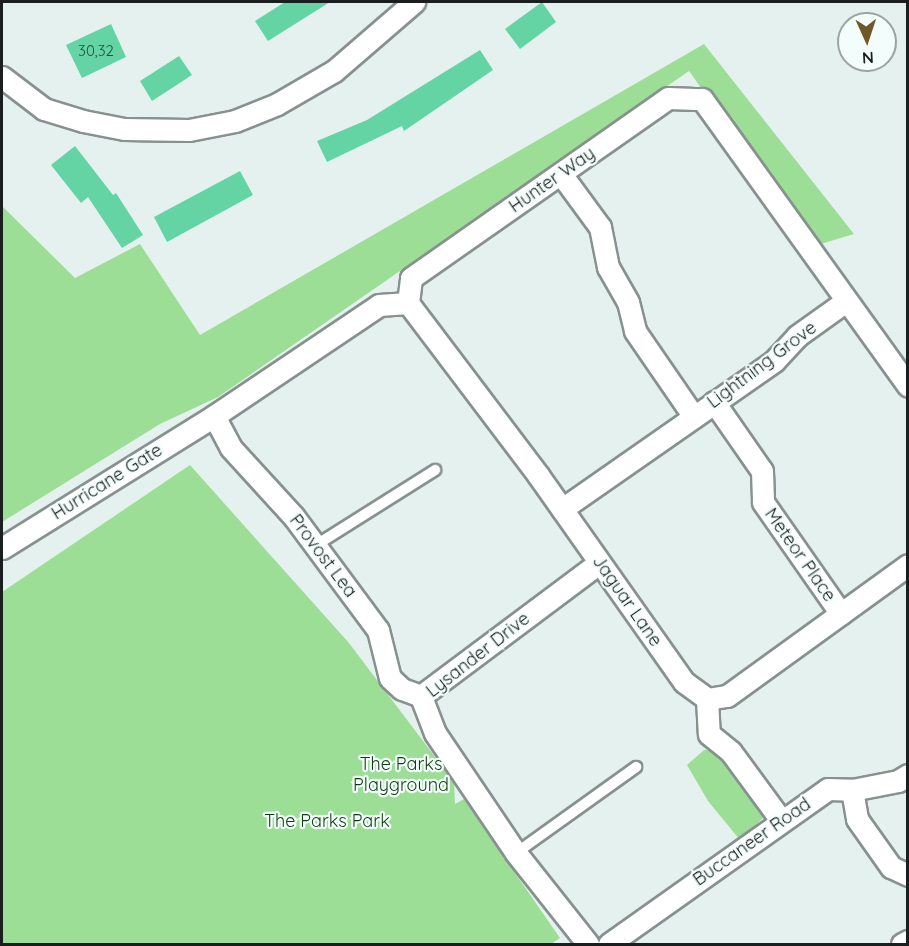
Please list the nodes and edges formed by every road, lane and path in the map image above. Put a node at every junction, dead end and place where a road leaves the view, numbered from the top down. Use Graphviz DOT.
graph roads {
  1 [pos="414,2"];
  2 [pos="2,77"];
  3 [pos="561,174"];
  4 [pos="846,301"];
  5 [pos="408,303"];
  6 [pos="908,386"];
  7 [pos="714,402"];
  8 [pos="214,416"];
  9 [pos="694,417"];
  10 [pos="435,470"];
  11 [pos="562,509"];
  12 [pos="316,545"];
  13 [pos="2,548"];
  14 [pos="599,563"];
  15 [pos="908,565"];
  16 [pos="841,614"];
  17 [pos="421,696"];
  18 [pos="706,699"];
  19 [pos="636,767"];
  20 [pos="908,775"];
  21 [pos="852,790"];
  22 [pos="781,820"];
  23 [pos="516,853"];
  24 [pos="908,875"];
  25 [pos="908,941"];
  26 [pos="588,945"];
  27 [pos="609,945"];
  28 [pos="902,945"];
  1 -- 2 [label="street"];
  3 -- 4 [label="street, Hunter Way"];
  3 -- 5 [label="street, Hunter Way"];
  3 -- 9 [label="street"];
  4 -- 6 [label="street"];
  4 -- 7 [label="street, Lightning Grove"];
  5 -- 8 [label="street"];
  5 -- 11 [label="street, Jaguar Lane"];
  7 -- 9 [label="street, Lightning Grove"];
  7 -- 16 [label="street, Meteor Place"];
  8 -- 12 [label="street, Provost Lea"];
  8 -- 13 [label="street, Hurricane Gate"];
  9 -- 11 [label="street, Lightning Grove"];
  10 -- 12 [label="lane"];
  11 -- 14 [label="street, Jaguar Lane"];
  12 -- 17 [label="street, Provost Lea"];
  14 -- 17 [label="street, Lysander Drive"];
  14 -- 18 [label="street, Jaguar Lane"];
  15 -- 16 [label="street"];
  16 -- 18 [label="street"];
  17 -- 23 [label="street, Lysander Drive"];
  18 -- 22 [label="street"];
  19 -- 23 [label="lane"];
  20 -- 21 [label="street, Buccaneer Road"];
  21 -- 22 [label="street, Buccaneer Road"];
  21 -- 24 [label="street"];
  22 -- 27 [label="street, Buccaneer Road"];
  23 -- 26 [label="street, Lysander Drive"];
  25 -- 28 [label="street"];
}
